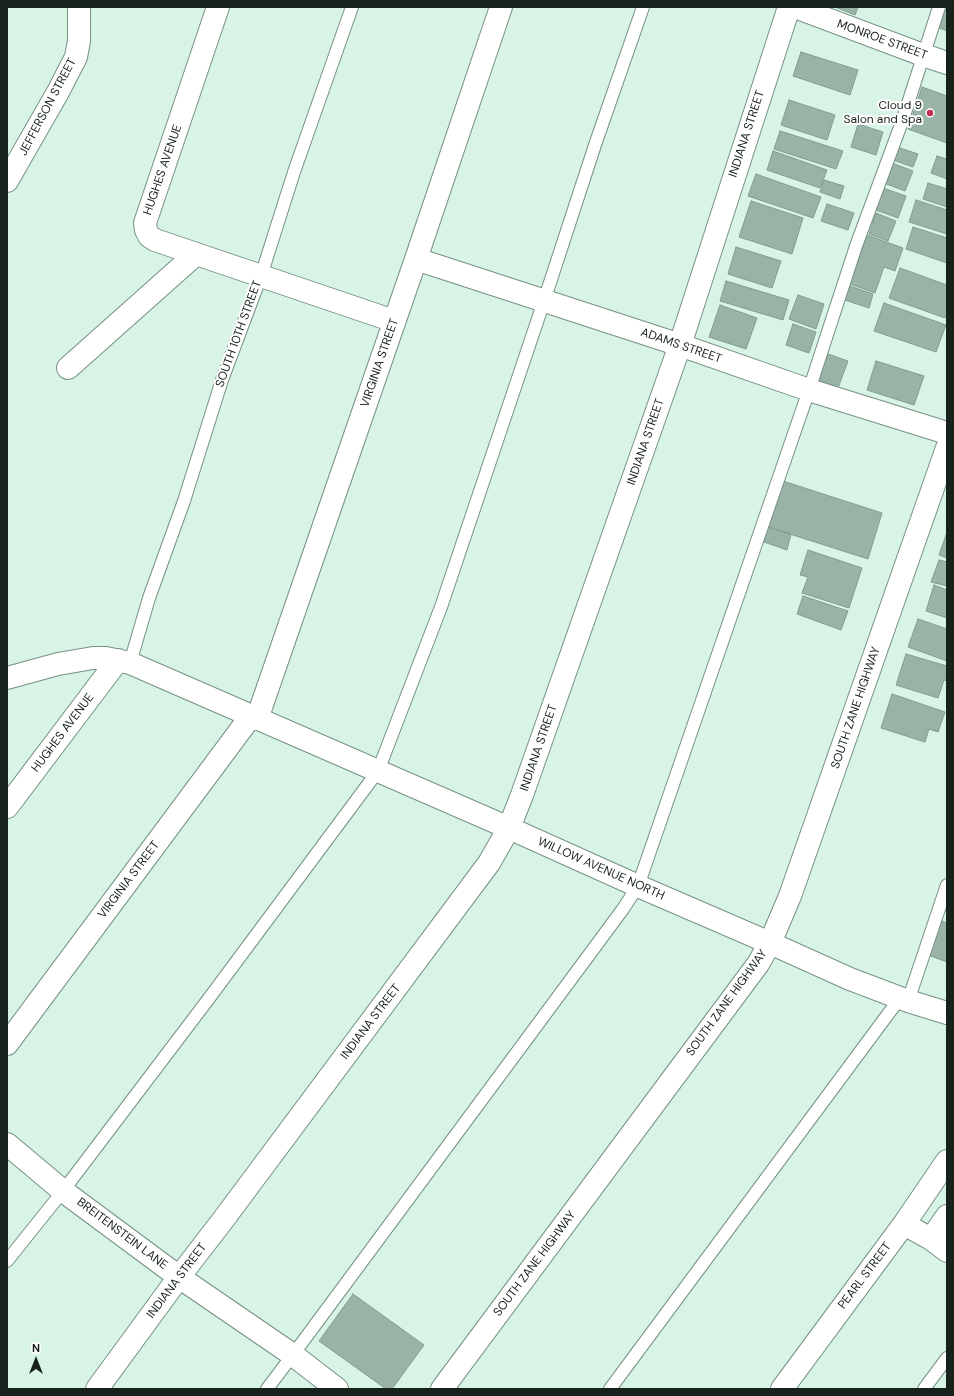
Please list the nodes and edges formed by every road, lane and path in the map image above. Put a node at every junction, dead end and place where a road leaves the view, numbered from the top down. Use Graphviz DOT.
graph roads {
  1 [pos="79,7"];
  2 [pos="218,7"];
  3 [pos="352,7"];
  4 [pos="501,7"];
  5 [pos="644,7"];
  6 [pos="789,7"];
  7 [pos="795,7"];
  8 [pos="939,7"];
  9 [pos="923,55"];
  10 [pos="947,63"];
  11 [pos="7,181"];
  12 [pos="196,254"];
  13 [pos="416,259"];
  14 [pos="261,276"];
  15 [pos="544,301"];
  16 [pos="394,321"];
  17 [pos="680,345"];
  18 [pos="68,368"];
  19 [pos="809,390"];
  20 [pos="947,433"];
  21 [pos="947,448"];
  22 [pos="124,661"];
  23 [pos="7,678"];
  24 [pos="254,717"];
  25 [pos="378,771"];
  26 [pos="7,807"];
  27 [pos="509,828"];
  28 [pos="947,885"];
  29 [pos="638,886"];
  30 [pos="770,943"];
  31 [pos="904,1000"];
  32 [pos="947,1013"];
  33 [pos="7,1044"];
  34 [pos="7,1144"];
  35 [pos="947,1160"];
  36 [pos="63,1191"];
  37 [pos="947,1216"];
  38 [pos="904,1224"];
  39 [pos="939,1245"];
  40 [pos="7,1261"];
  41 [pos="179,1277"];
  42 [pos="293,1356"];
  43 [pos="947,1358"];
  44 [pos="97,1389"];
  45 [pos="266,1389"];
  46 [pos="337,1389"];
  47 [pos="442,1389"];
  48 [pos="610,1389"];
  49 [pos="782,1389"];
  50 [pos="924,1389"];
  1 -- 11 [label="street, JEFFERSON STREET"];
  2 -- 12 [label="street, HUGHES AVENUE"];
  3 -- 14 [label="lane, SOUTH 10TH STREET"];
  4 -- 13 [label="street, VIRGINIA STREET"];
  5 -- 15 [label="lane"];
  6 -- 17 [label="street, INDIANA STREET"];
  7 -- 9 [label="street, MONROE STREET"];
  8 -- 9 [label="lane"];
  9 -- 10 [label="street, MONROE STREET"];
  9 -- 19 [label="lane"];
  12 -- 14 [label="street"];
  12 -- 18 [label="street"];
  13 -- 15 [label="street, ADAMS STREET"];
  13 -- 16 [label="street, VIRGINIA STREET"];
  14 -- 16 [label="street"];
  14 -- 22 [label="lane, SOUTH 10TH STREET"];
  15 -- 17 [label="street, ADAMS STREET"];
  15 -- 25 [label="lane"];
  16 -- 24 [label="street, VIRGINIA STREET"];
  17 -- 19 [label="street, ADAMS STREET"];
  17 -- 27 [label="street, INDIANA STREET"];
  19 -- 20 [label="street, ADAMS STREET"];
  19 -- 29 [label="lane"];
  21 -- 30 [label="street, SOUTH ZANE HIGHWAY"];
  22 -- 23 [label="street, WILLOW AVENUE NORTH"];
  22 -- 24 [label="street, WILLOW AVENUE NORTH"];
  22 -- 26 [label="street, HUGHES AVENUE"];
  24 -- 25 [label="street, WILLOW AVENUE NORTH"];
  24 -- 33 [label="street, VIRGINIA STREET"];
  25 -- 27 [label="street, WILLOW AVENUE NORTH"];
  25 -- 36 [label="lane"];
  27 -- 29 [label="street, WILLOW AVENUE NORTH"];
  27 -- 41 [label="street, INDIANA STREET"];
  28 -- 31 [label="lane"];
  29 -- 30 [label="street, WILLOW AVENUE NORTH"];
  29 -- 42 [label="lane"];
  30 -- 31 [label="street, WILLOW AVENUE NORTH"];
  30 -- 47 [label="street, SOUTH ZANE HIGHWAY"];
  31 -- 32 [label="street, WILLOW AVENUE NORTH"];
  31 -- 48 [label="lane"];
  34 -- 36 [label="street, BREITENSTEIN LANE"];
  35 -- 38 [label="street, PEARL STREET"];
  36 -- 40 [label="lane"];
  36 -- 41 [label="street, BREITENSTEIN LANE"];
  37 -- 39 [label="street"];
  38 -- 39 [label="street"];
  38 -- 49 [label="street, PEARL STREET"];
  41 -- 42 [label="street, BREITENSTEIN LANE"];
  41 -- 44 [label="street, INDIANA STREET"];
  42 -- 45 [label="lane"];
  42 -- 46 [label="street, BREITENSTEIN LANE"];
  43 -- 50 [label="lane"];
}
